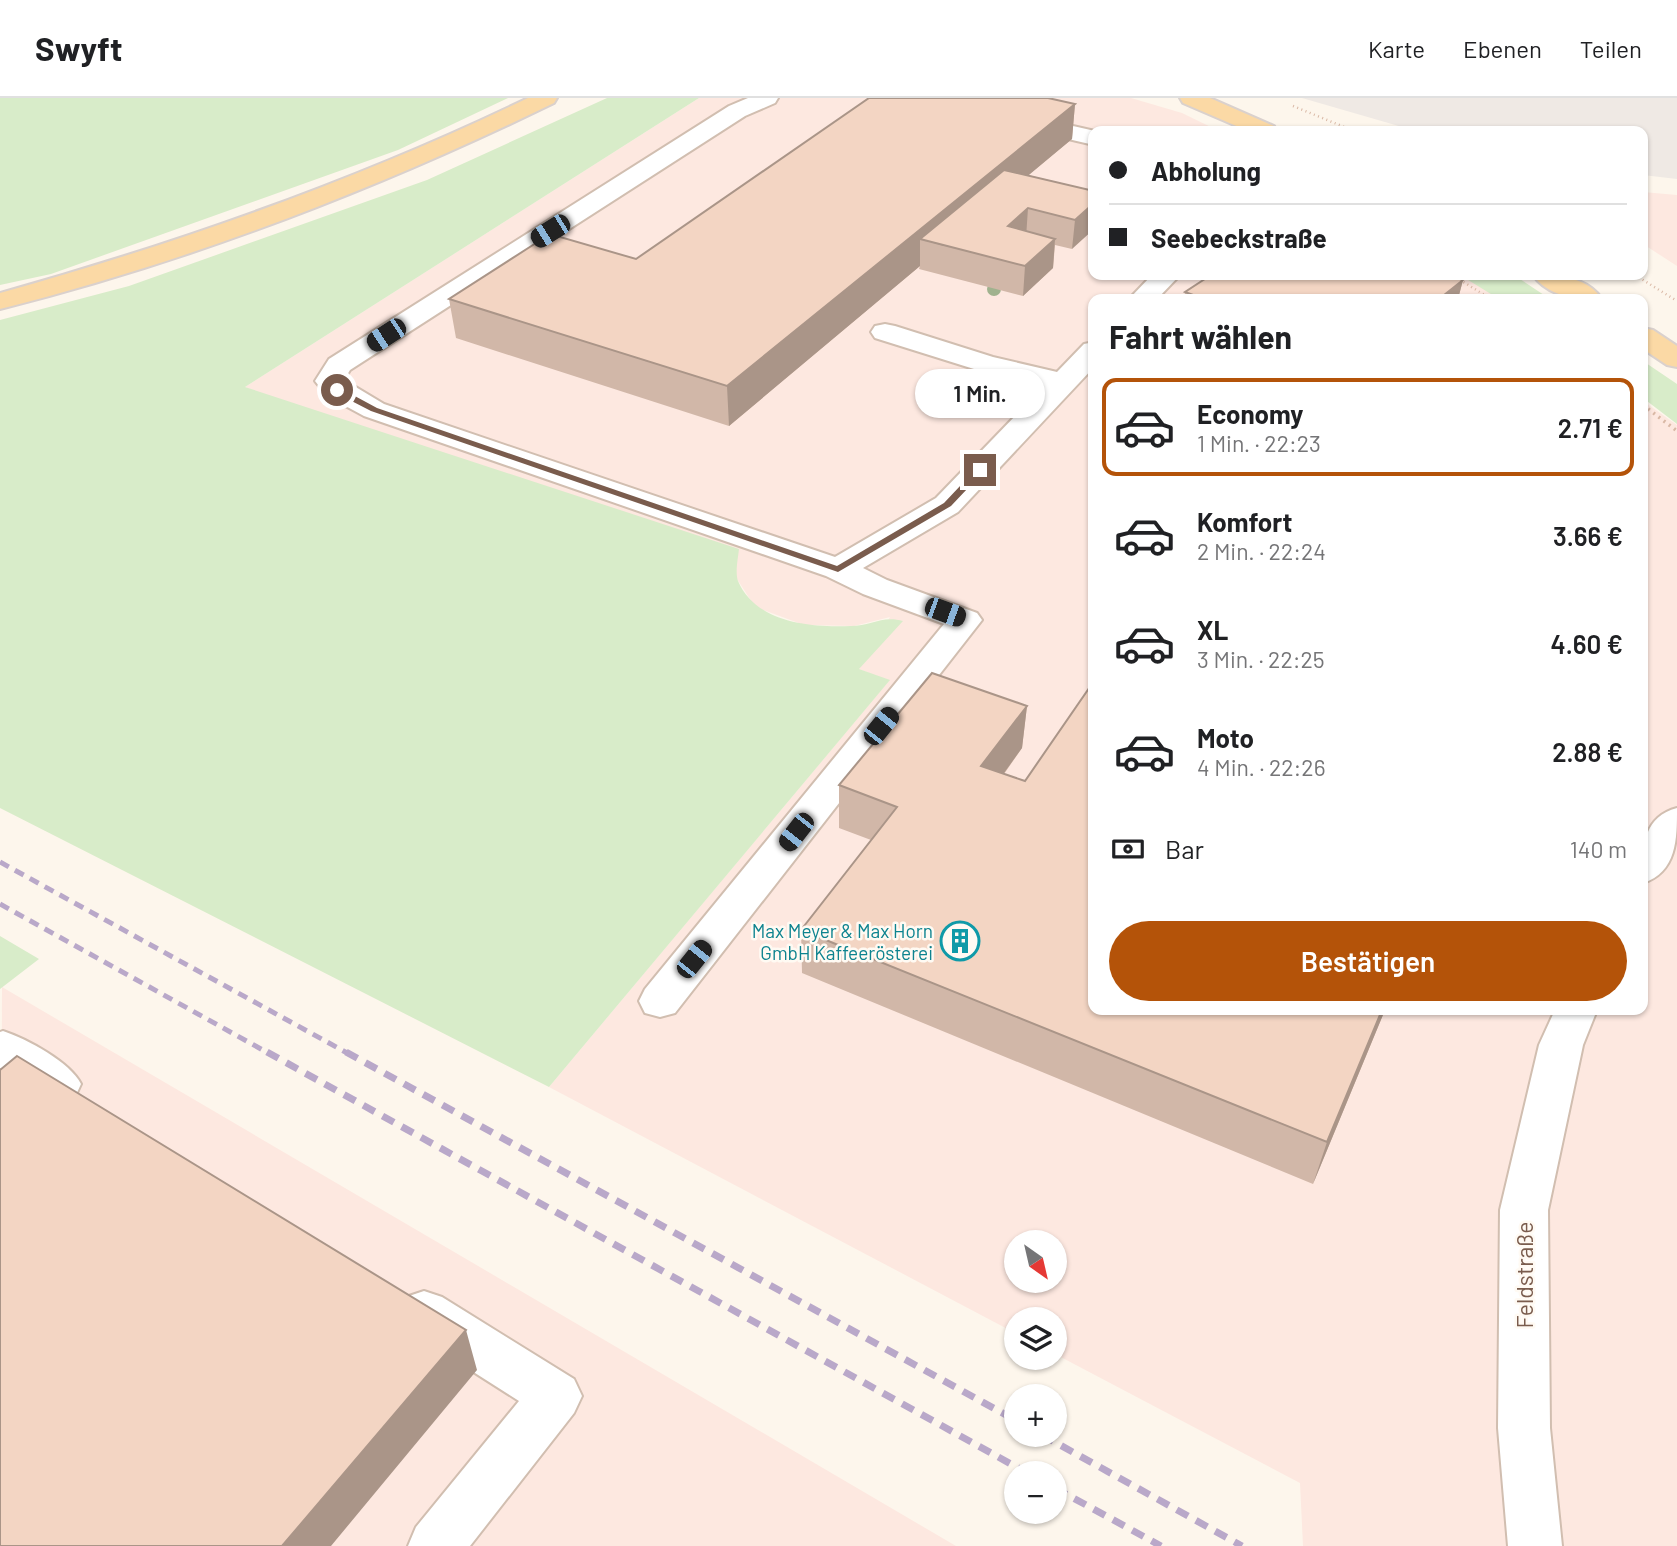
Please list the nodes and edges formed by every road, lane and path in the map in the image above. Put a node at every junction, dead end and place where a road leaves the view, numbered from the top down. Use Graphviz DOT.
graph roads {
  1 [pos="546,98"];
  2 [pos="767,98"];
  3 [pos="921,98"];
  4 [pos="1191,98"];
  5 [pos="1285,103"];
  6 [pos="1255,126"];
  7 [pos="1342,126"];
  8 [pos="1088,137"];
  9 [pos="1162,280"];
  10 [pos="1460,280"];
  11 [pos="1555,280"];
  12 [pos="1643,280"];
  13 [pos="1147,294"];
  14 [pos="1483,294"];
  15 [pos="1580,294"];
  16 [pos="0,301"];
  17 [pos="1677,302"];
  18 [pos="885,332"];
  19 [pos="1648,339"];
  20 [pos="1088,356"];
  21 [pos="1677,359"];
  22 [pos="1063,382"];
  23 [pos="1648,409"];
  24 [pos="1677,430"];
  25 [pos="838,569"];
  26 [pos="1677,821"];
  27 [pos="1648,862"];
  28 [pos="660,1001"];
  29 [pos="1574,1015"];
  30 [pos="0,1051"];
  31 [pos="97,1107"];
  32 [pos="391,1293"];
  33 [pos="435,1546"];
  34 [pos="1535,1546"];
  1 -- 16 [label="main road"];
  2 -- 25 [label="street"];
  3 -- 8 [label="street"];
  4 -- 6 [label="main road"];
  5 -- 7 [label="path"];
  9 -- 13 [label="street"];
  10 -- 14 [label="path"];
  11 -- 15 [label="main road"];
  12 -- 17 [label="path"];
  18 -- 22 [label="street"];
  19 -- 21 [label="main road"];
  20 -- 22 [label="street"];
  22 -- 25 [label="street"];
  23 -- 24 [label="path"];
  25 -- 28 [label="street"];
  26 -- 27 [label="street"];
  29 -- 34 [label="street, Feldstraße"];
  30 -- 31 [label="street"];
  32 -- 33 [label="street"];
}
